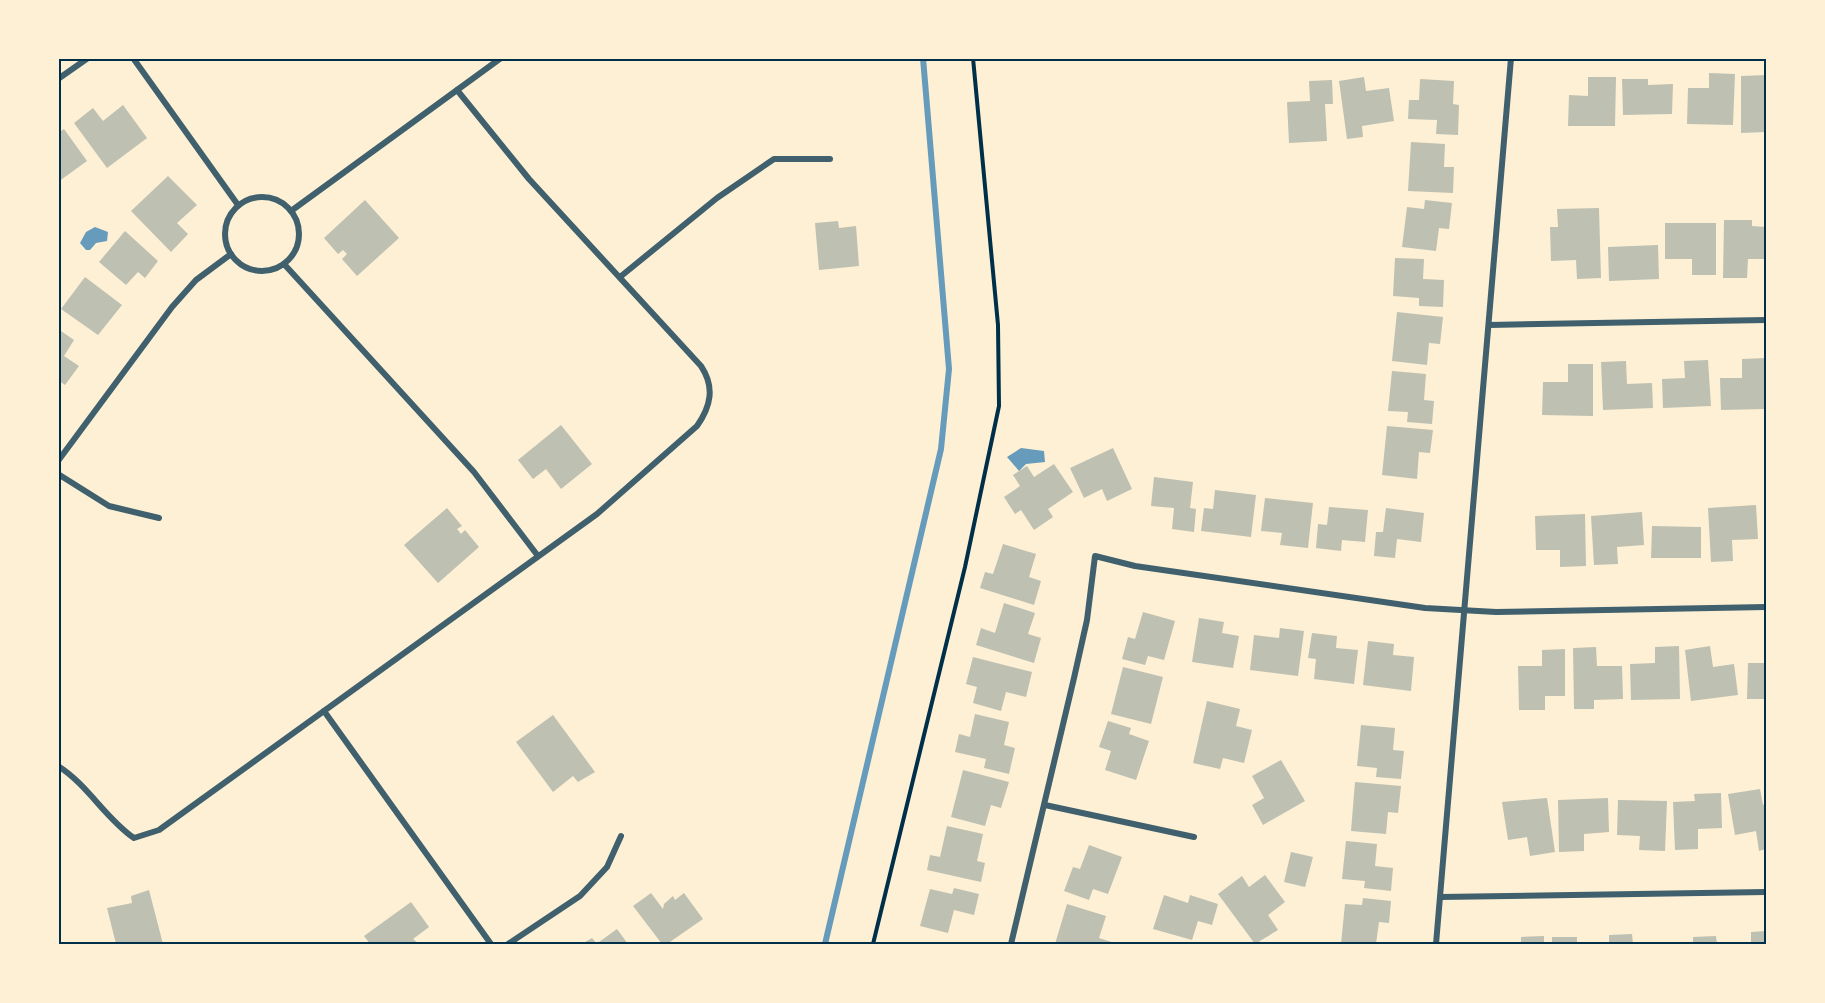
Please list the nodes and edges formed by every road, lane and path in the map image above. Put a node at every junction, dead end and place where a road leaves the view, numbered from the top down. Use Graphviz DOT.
graph roads {
  1 [pos="88,58"];
  2 [pos="133,58"];
  3 [pos="501,58"];
  4 [pos="973,58"];
  5 [pos="1511,58"];
  6 [pos="58,79"];
  7 [pos="457,90"];
  8 [pos="830,159"];
  9 [pos="238,205"];
  10 [pos="291,211"];
  11 [pos="231,254"];
  12 [pos="284,264"];
  13 [pos="620,277"];
  14 [pos="1767,320"];
  15 [pos="1489,325"];
  16 [pos="58,460"];
  17 [pos="58,474"];
  18 [pos="159,518"];
  19 [pos="538,556"];
  20 [pos="1767,607"];
  21 [pos="1464,611"];
  22 [pos="324,711"];
  23 [pos="58,766"];
  24 [pos="1045,805"];
  25 [pos="621,836"];
  26 [pos="1194,837"];
  27 [pos="1767,892"];
  28 [pos="1440,897"];
  29 [pos="491,945"];
  30 [pos="508,945"];
  31 [pos="873,945"];
  32 [pos="1011,945"];
  33 [pos="1436,945"];
  1 -- 6 [label="street"];
  2 -- 9 [label="street"];
  3 -- 7 [label="street"];
  4 -- 31 [label="path"];
  5 -- 15 [label="street"];
  7 -- 10 [label="street"];
  7 -- 13 [label="street"];
  8 -- 13 [label="street"];
  9 -- 10 [label="street"];
  9 -- 11 [label="street"];
  10 -- 12 [label="street"];
  11 -- 12 [label="street"];
  11 -- 16 [label="street"];
  12 -- 19 [label="street"];
  13 -- 19 [label="street"];
  14 -- 15 [label="street"];
  15 -- 21 [label="street"];
  17 -- 18 [label="street"];
  19 -- 22 [label="street"];
  20 -- 21 [label="street"];
  21 -- 24 [label="street"];
  21 -- 28 [label="street"];
  22 -- 23 [label="street"];
  22 -- 29 [label="street"];
  24 -- 26 [label="street"];
  24 -- 32 [label="street"];
  25 -- 30 [label="street"];
  27 -- 28 [label="street"];
  28 -- 33 [label="street"];
}
